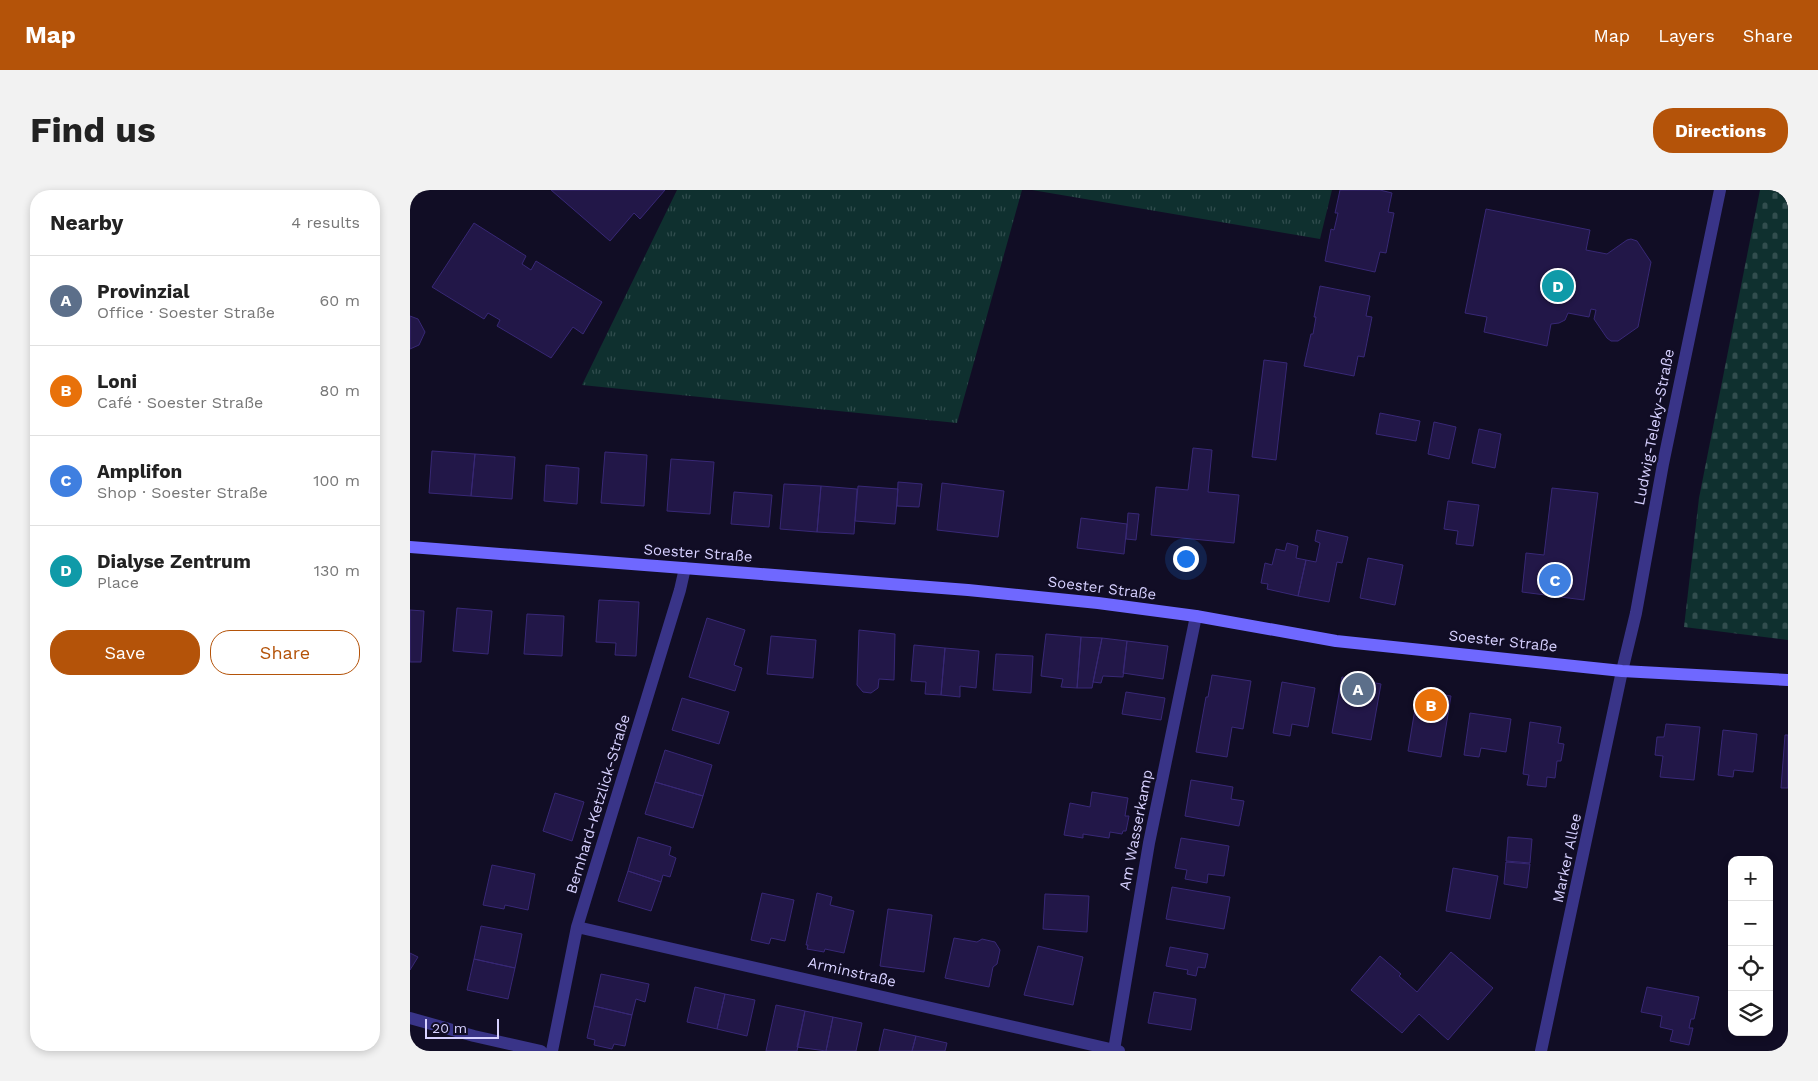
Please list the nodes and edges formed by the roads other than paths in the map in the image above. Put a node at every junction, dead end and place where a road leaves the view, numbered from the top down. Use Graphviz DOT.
graph roads {
  1 [pos="1720,190"];
  2 [pos="410,547"];
  3 [pos="685,568"];
  4 [pos="1196,616"];
  5 [pos="1622,671"];
  6 [pos="1788,680"];
  7 [pos="577,927"];
  8 [pos="410,1018"];
  9 [pos="1116,1050"];
  10 [pos="541,1051"];
  11 [pos="552,1051"];
  12 [pos="1541,1051"];
  1 -- 5 [label="street, Ludwig-Teleky-Straße"];
  2 -- 3 [label="main road, Soester Straße"];
  3 -- 4 [label="main road, Soester Straße"];
  3 -- 7 [label="street, Bernhard-Ketzlick-Straße"];
  4 -- 5 [label="main road, Soester Straße"];
  4 -- 9 [label="street, Am Wasserkamp"];
  5 -- 6 [label="main road, Soester Straße"];
  5 -- 12 [label="street, Marker Allee"];
  7 -- 9 [label="street, Arminstraße"];
  7 -- 11 [label="street, Bernhard-Ketzlick-Straße"];
  8 -- 10 [label="street"];
}
